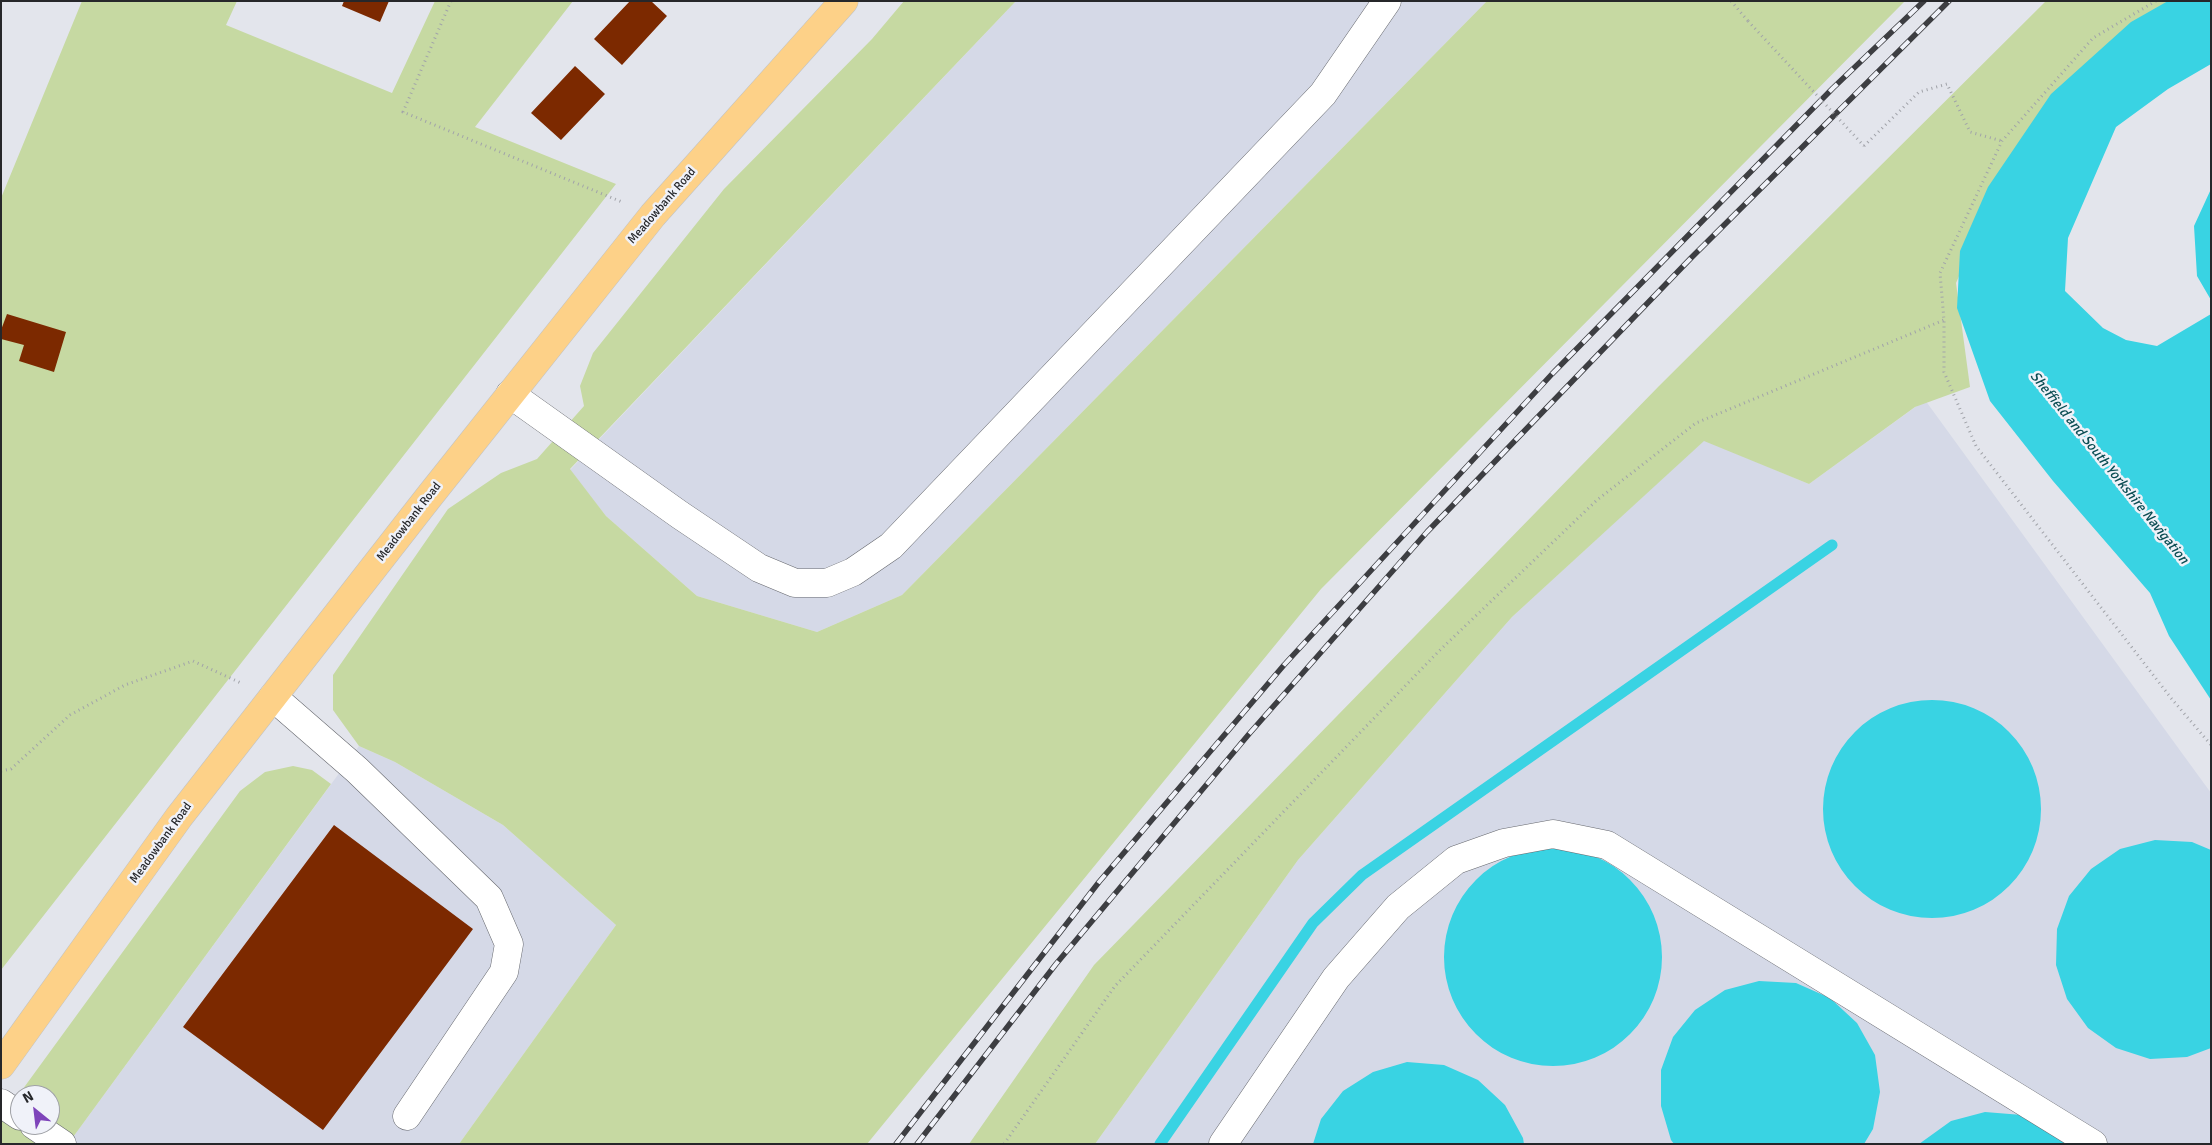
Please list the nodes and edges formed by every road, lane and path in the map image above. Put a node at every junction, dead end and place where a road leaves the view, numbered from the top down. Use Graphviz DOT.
graph roads {
  1 [pos="451,1"];
  2 [pos="844,1"];
  3 [pos="1387,1"];
  4 [pos="1731,1"];
  5 [pos="2156,1"];
  6 [pos="2002,141"];
  7 [pos="653,215"];
  8 [pos="1944,320"];
  9 [pos="510,394"];
  10 [pos="273,697"];
  11 [pos="2211,745"];
  12 [pos="1,770"];
  13 [pos="1,1065"];
  14 [pos="407,1116"];
  15 [pos="49,1135"];
  16 [pos="62,1144"];
  17 [pos="1004,1144"];
  18 [pos="1223,1144"];
  19 [pos="2093,1144"];
  1 -- 7 [label="path"];
  2 -- 7 [label="main road, Meadowbank Road"];
  3 -- 9 [label="lane"];
  4 -- 6 [label="path, bridge"];
  5 -- 6 [label="path"];
  6 -- 8 [label="path"];
  7 -- 9 [label="main road, Meadowbank Road"];
  8 -- 11 [label="path"];
  8 -- 17 [label="path"];
  9 -- 10 [label="main road, Meadowbank Road"];
  10 -- 12 [label="path"];
  10 -- 13 [label="main road, Meadowbank Road"];
  10 -- 14 [label="lane"];
  15 -- 16 [label="lane"];
  18 -- 19 [label="lane"];
}
